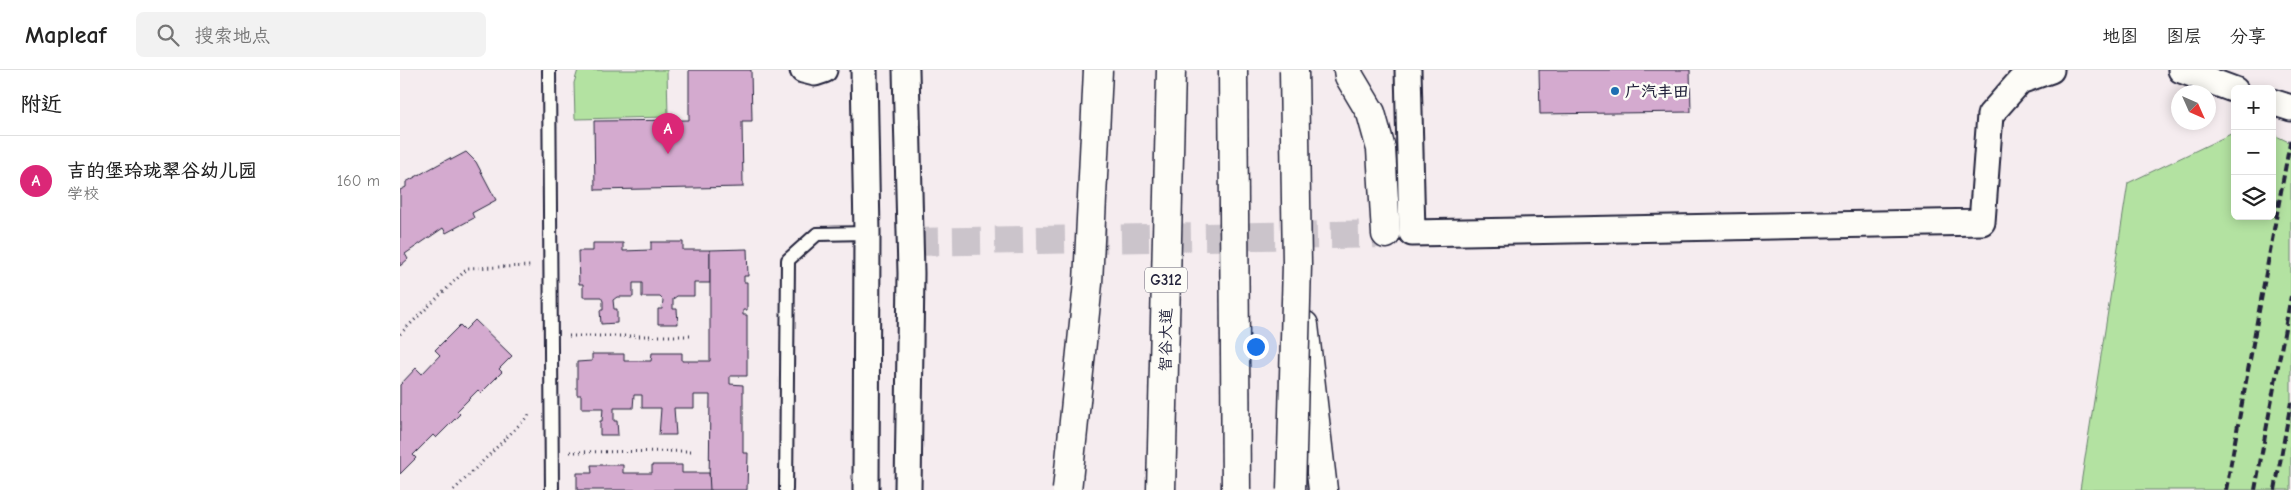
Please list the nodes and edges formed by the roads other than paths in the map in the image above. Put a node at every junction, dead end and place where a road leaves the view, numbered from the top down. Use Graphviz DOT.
graph roads {
  1 [pos="549,70"];
  2 [pos="803,70"];
  3 [pos="824,70"];
  4 [pos="864,70"];
  5 [pos="906,70"];
  6 [pos="1098,70"];
  7 [pos="1171,70"];
  8 [pos="1233,70"];
  9 [pos="1294,70"];
  10 [pos="1348,70"];
  11 [pos="1408,70"];
  12 [pos="2051,70"];
  13 [pos="2181,70"];
  14 [pos="2231,89"];
  15 [pos="2276,103"];
  16 [pos="2291,108"];
  17 [pos="867,233"];
  18 [pos="1399,234"];
  19 [pos="1297,264"];
  20 [pos="552,490"];
  21 [pos="786,490"];
  22 [pos="866,490"];
  23 [pos="908,490"];
  24 [pos="1067,490"];
  25 [pos="1161,490"];
  26 [pos="1236,490"];
  27 [pos="1291,490"];
  28 [pos="1323,490"];
  1 -- 20 [label="lane"];
  2 -- 3 [label="street"];
  4 -- 17 [label="street"];
  5 -- 23 [label="street"];
  6 -- 24 [label="main road, bridge"];
  7 -- 25 [label="main road, 智谷大道 / G312, bridge"];
  8 -- 26 [label="main road, bridge"];
  9 -- 19 [label="main road, bridge"];
  10 -- 18 [label="main road"];
  11 -- 18 [label="street"];
  12 -- 18 [label="street"];
  13 -- 14 [label="street"];
  15 -- 16 [label="street"];
  17 -- 21 [label="lane"];
  17 -- 22 [label="street"];
  19 -- 27 [label="main road, bridge"];
  19 -- 28 [label="main road, bridge"];
}
